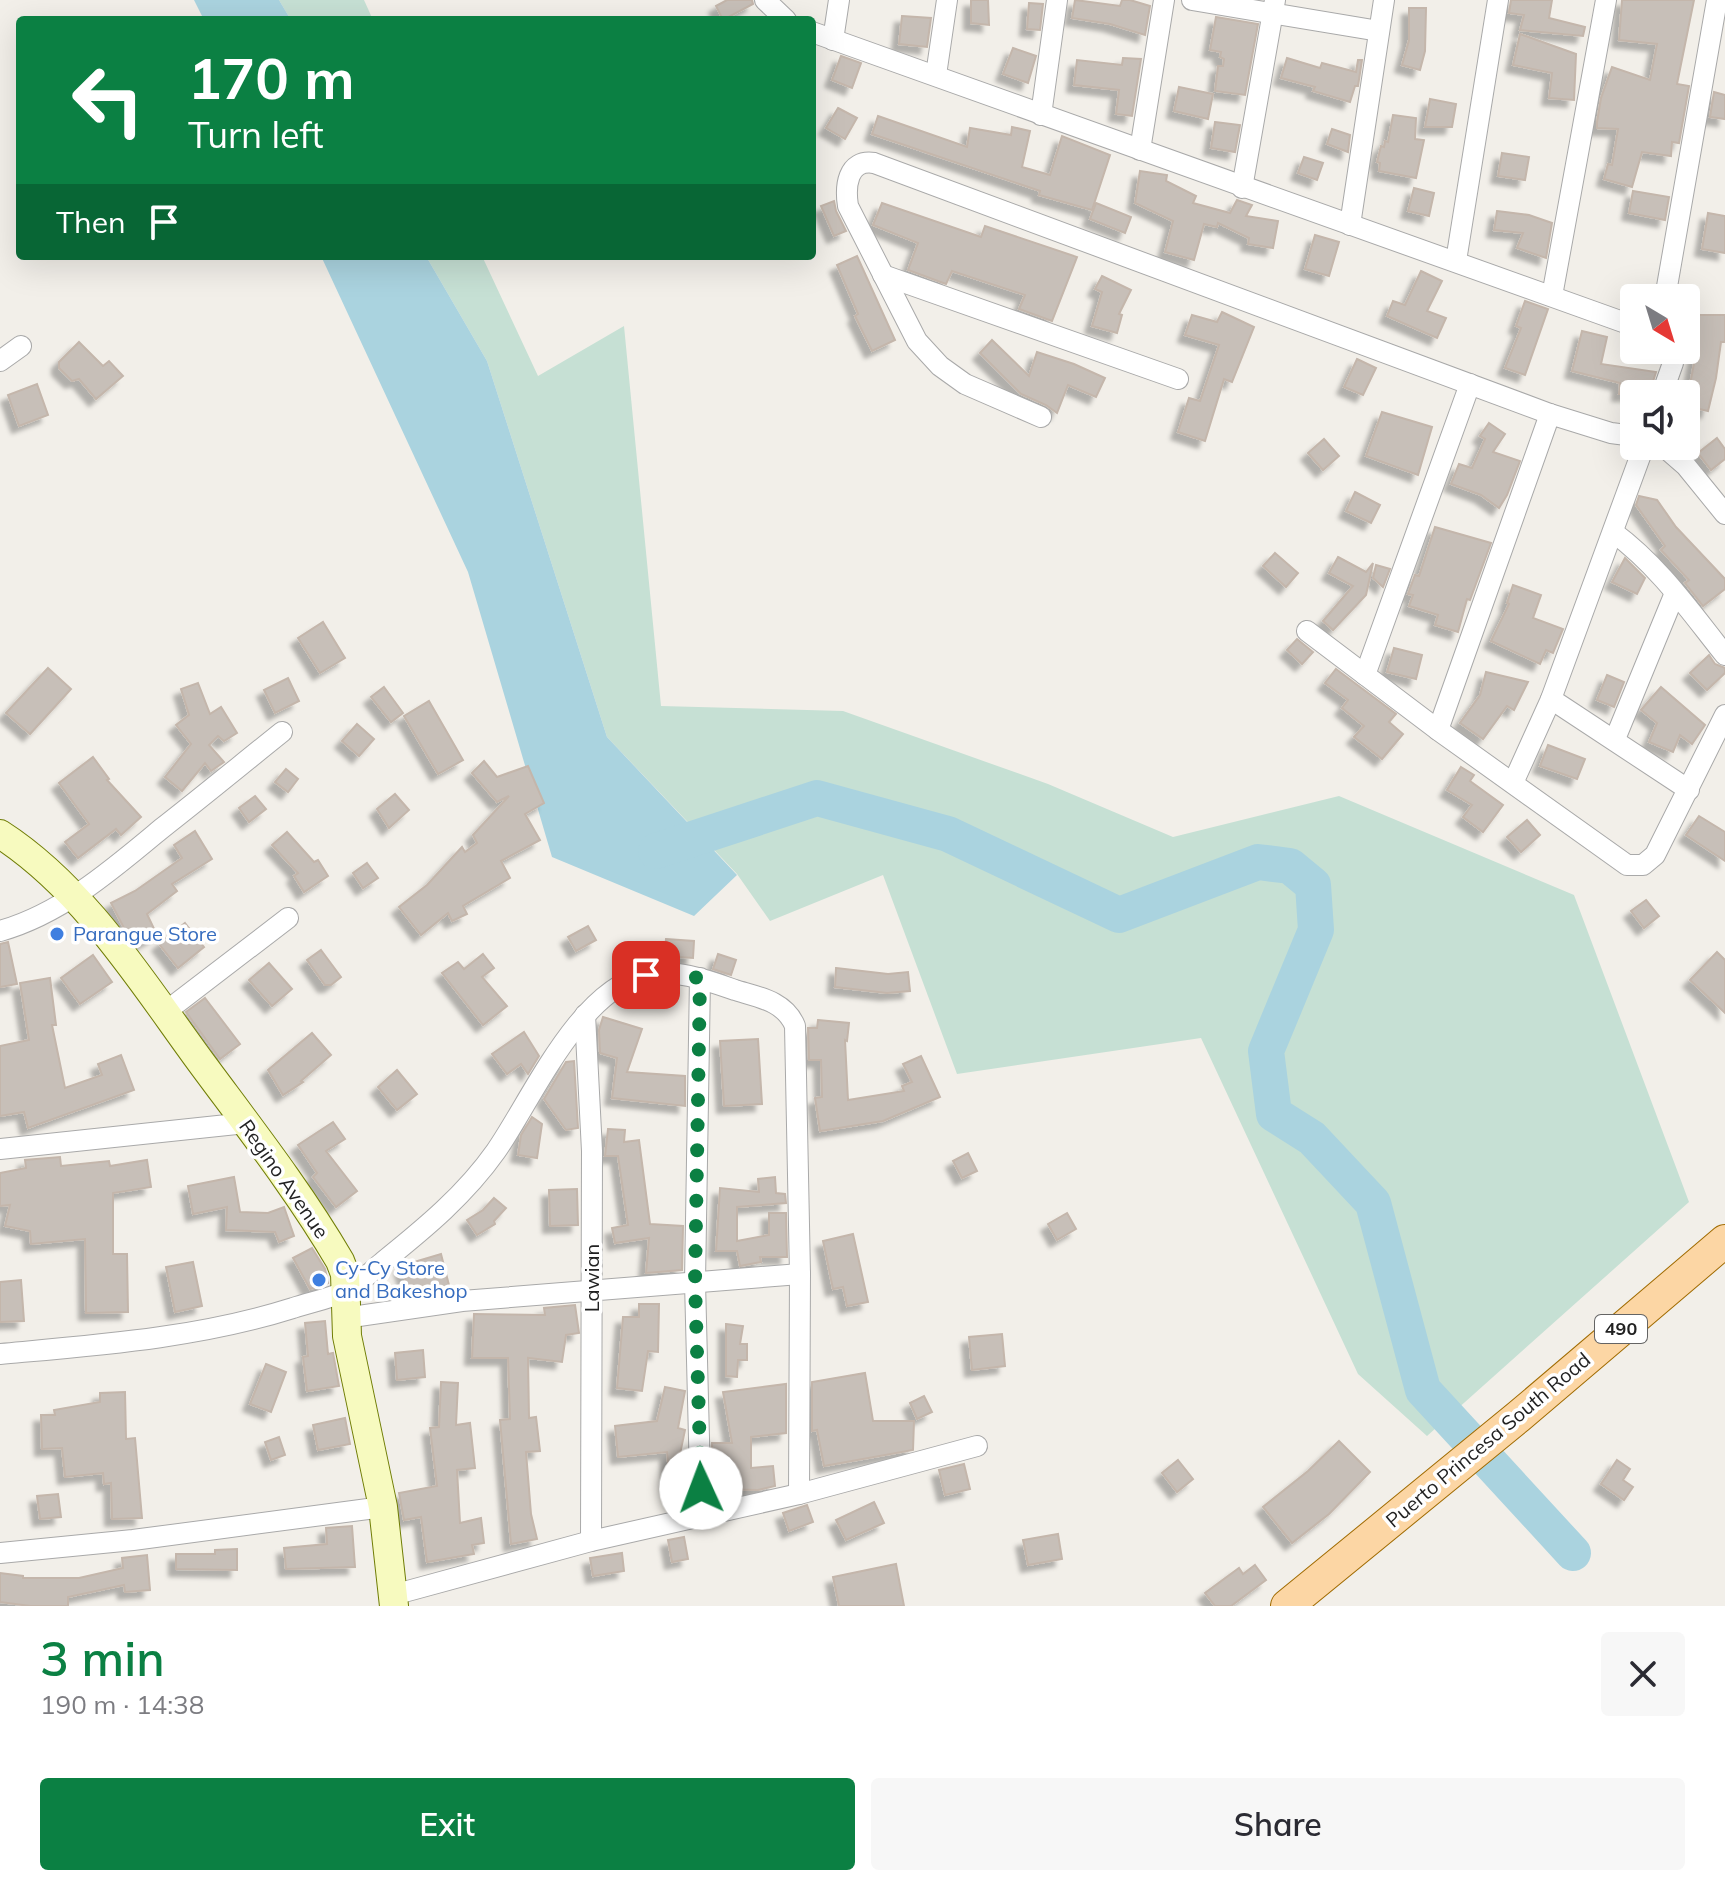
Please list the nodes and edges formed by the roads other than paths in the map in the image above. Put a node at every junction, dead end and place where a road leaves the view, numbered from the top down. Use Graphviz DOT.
graph roads {
  1 [pos="765,0"];
  2 [pos="839,0"];
  3 [pos="947,0"];
  4 [pos="1057,0"];
  5 [pos="1164,0"];
  6 [pos="1192,0"];
  7 [pos="1384,0"];
  8 [pos="1498,0"];
  9 [pos="1606,0"];
  10 [pos="1717,0"];
  11 [pos="1274,6"];
  12 [pos="782,16"];
  13 [pos="1379,31"];
  14 [pos="816,34"];
  15 [pos="833,40"];
  16 [pos="936,75"];
  17 [pos="1041,115"];
  18 [pos="1140,150"];
  19 [pos="1242,188"];
  20 [pos="1350,225"];
  21 [pos="1456,261"];
  22 [pos="883,275"];
  23 [pos="1667,284"];
  24 [pos="1552,296"];
  25 [pos="1620,321"];
  26 [pos="21,346"];
  27 [pos="0,361"];
  28 [pos="1178,379"];
  29 [pos="1470,384"];
  30 [pos="1550,414"];
  31 [pos="1041,417"];
  32 [pos="1620,434"];
  33 [pos="1639,460"];
  34 [pos="1679,460"];
  35 [pos="1725,514"];
  36 [pos="1613,532"];
  37 [pos="1675,593"];
  38 [pos="1307,631"];
  39 [pos="1725,655"];
  40 [pos="1365,675"];
  41 [pos="1551,699"];
  42 [pos="1725,715"];
  43 [pos="1438,730"];
  44 [pos="282,732"];
  45 [pos="1615,739"];
  46 [pos="1513,783"];
  47 [pos="1689,790"];
  48 [pos="0,834"];
  49 [pos="74,895"];
  50 [pos="288,918"];
  51 [pos="0,931"];
  52 [pos="700,978"];
  53 [pos="164,1013"];
  54 [pos="585,1015"];
  55 [pos="246,1123"];
  56 [pos="0,1149"];
  57 [pos="1725,1241"];
  58 [pos="800,1274"];
  59 [pos="695,1282"];
  60 [pos="593,1289"];
  61 [pos="346,1304"];
  62 [pos="0,1354"];
  63 [pos="977,1446"];
  64 [pos="799,1494"];
  65 [pos="383,1507"];
  66 [pos="701,1517"];
  67 [pos="591,1541"];
  68 [pos="0,1553"];
  69 [pos="394,1601"];
  70 [pos="1287,1606"];
  1 -- 12 [label="street"];
  2 -- 15 [label="street"];
  3 -- 16 [label="street"];
  4 -- 17 [label="street"];
  5 -- 18 [label="street"];
  6 -- 11 [label="street"];
  7 -- 13 [label="street"];
  8 -- 21 [label="street"];
  9 -- 24 [label="street"];
  10 -- 23 [label="street"];
  11 -- 13 [label="street"];
  11 -- 19 [label="street"];
  13 -- 20 [label="street"];
  14 -- 15 [label="street"];
  15 -- 16 [label="street"];
  16 -- 17 [label="street"];
  17 -- 18 [label="street"];
  18 -- 19 [label="street"];
  19 -- 20 [label="street"];
  20 -- 21 [label="street"];
  21 -- 24 [label="street"];
  22 -- 28 [label="street"];
  22 -- 29 [label="street"];
  22 -- 31 [label="street"];
  24 -- 25 [label="street"];
  26 -- 27 [label="street"];
  29 -- 30 [label="street"];
  29 -- 40 [label="street"];
  30 -- 32 [label="street"];
  30 -- 43 [label="street"];
  33 -- 36 [label="street"];
  34 -- 35 [label="street"];
  36 -- 37 [label="street"];
  36 -- 41 [label="street"];
  37 -- 39 [label="street"];
  37 -- 45 [label="street"];
  38 -- 40 [label="street"];
  40 -- 43 [label="street"];
  41 -- 45 [label="street"];
  41 -- 46 [label="street"];
  42 -- 47 [label="street"];
  43 -- 46 [label="street"];
  44 -- 49 [label="street"];
  45 -- 47 [label="street"];
  46 -- 47 [label="street"];
  48 -- 49 [label="street, Regino Avenue"];
  49 -- 51 [label="street"];
  49 -- 53 [label="street, Regino Avenue"];
  50 -- 53 [label="street"];
  52 -- 54 [label="street"];
  52 -- 58 [label="street"];
  52 -- 59 [label="street"];
  53 -- 55 [label="street, Regino Avenue"];
  54 -- 60 [label="street, Lawian"];
  54 -- 61 [label="street"];
  55 -- 56 [label="street"];
  55 -- 61 [label="street, Regino Avenue"];
  57 -- 70 [label="main road, Puerto Princesa South Road / 490"];
  58 -- 59 [label="street"];
  58 -- 64 [label="street"];
  59 -- 60 [label="street"];
  59 -- 66 [label="street"];
  60 -- 61 [label="street"];
  60 -- 67 [label="street, Lawian"];
  61 -- 62 [label="street"];
  61 -- 65 [label="street, Regino Avenue"];
  63 -- 64 [label="street"];
  64 -- 66 [label="street"];
  65 -- 68 [label="street"];
  65 -- 69 [label="street, Regino Avenue"];
  66 -- 67 [label="street"];
  67 -- 69 [label="street"];
}
